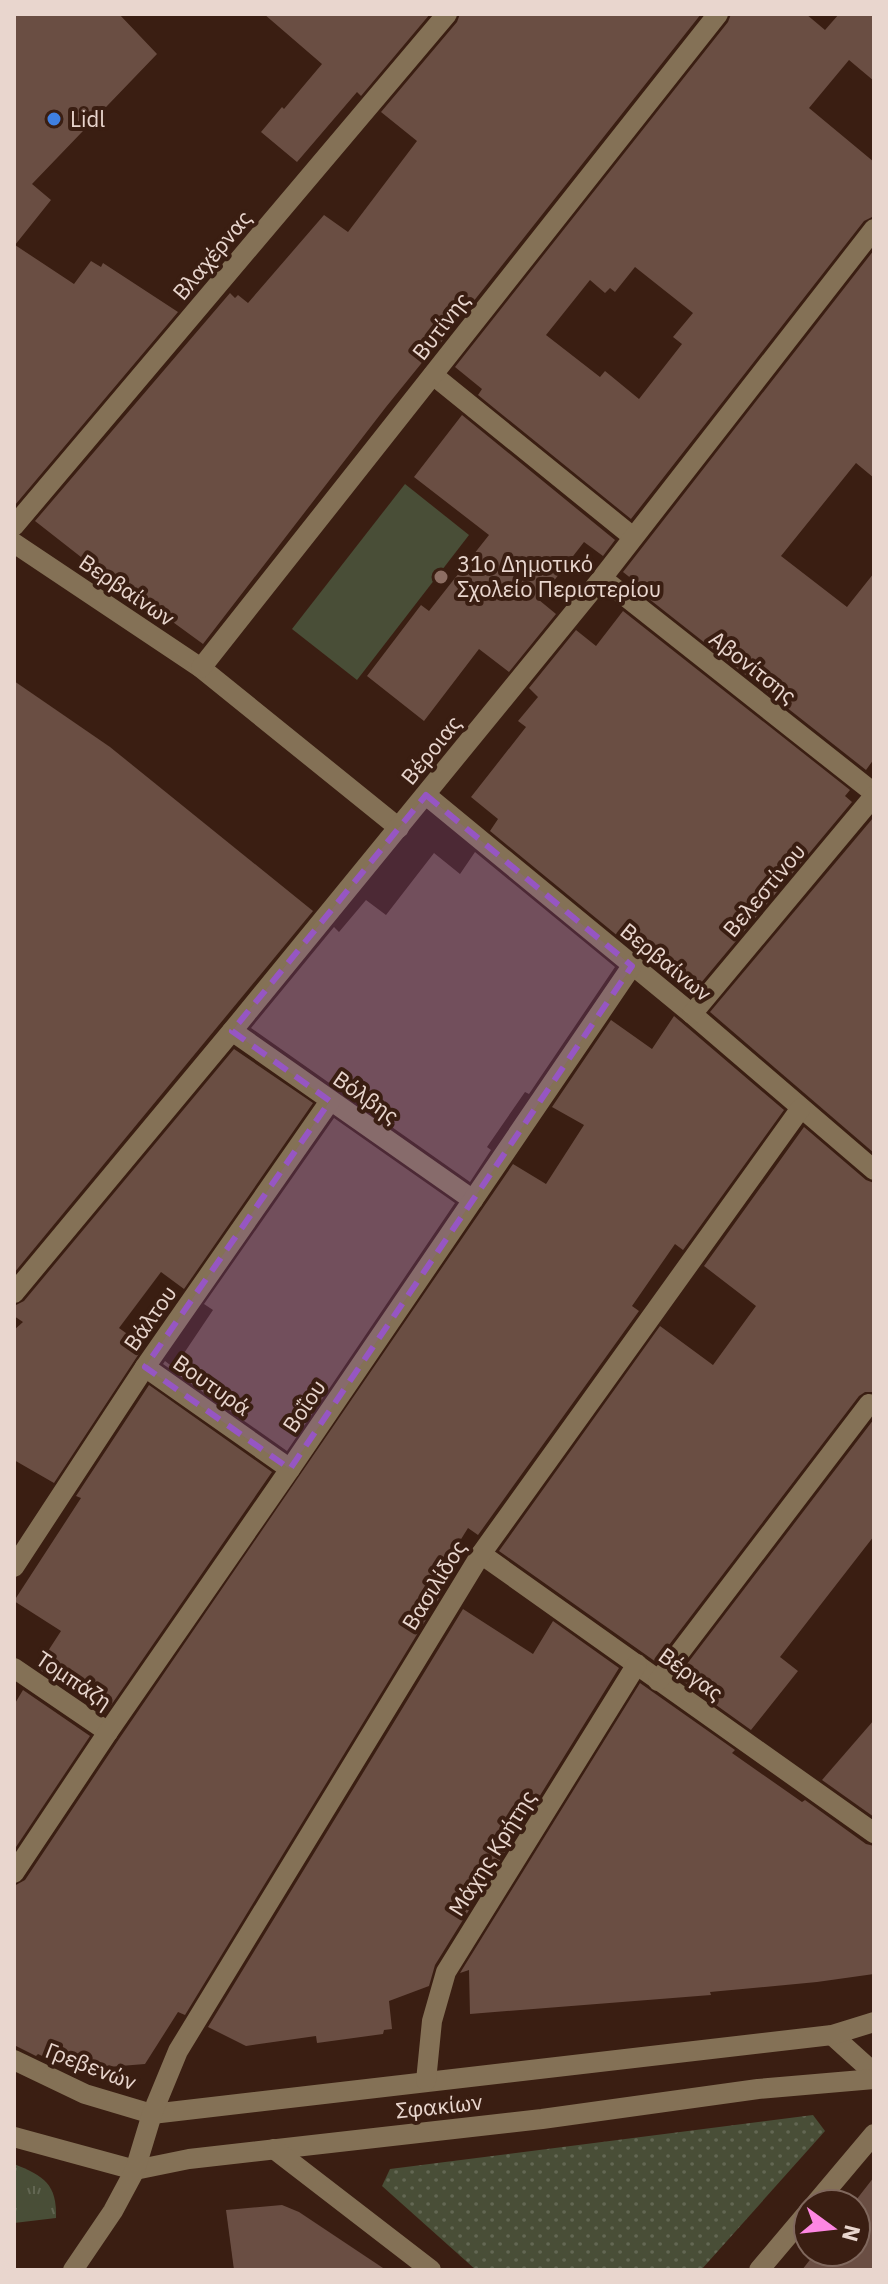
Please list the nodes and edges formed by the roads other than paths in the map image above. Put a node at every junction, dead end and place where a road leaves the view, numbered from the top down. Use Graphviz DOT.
graph roads {
  1 [pos="447,14"];
  2 [pos="718,14"];
  3 [pos="874,229"];
  4 [pos="433,375"];
  5 [pos="14,526"];
  6 [pos="633,537"];
  7 [pos="14,543"];
  8 [pos="602,578"];
  9 [pos="201,668"];
  10 [pos="874,794"];
  11 [pos="426,795"];
  12 [pos="399,828"];
  13 [pos="632,966"];
  14 [pos="692,1014"];
  15 [pos="232,1031"];
  16 [pos="330,1101"];
  17 [pos="801,1108"];
  18 [pos="874,1170"];
  19 [pos="473,1200"];
  20 [pos="14,1293"];
  21 [pos="145,1367"];
  22 [pos="869,1404"];
  23 [pos="290,1469"];
  24 [pos="481,1554"];
  25 [pos="14,1567"];
  26 [pos="637,1664"];
  27 [pos="14,1668"];
  28 [pos="658,1681"];
  29 [pos="108,1732"];
  30 [pos="874,1833"];
  31 [pos="14,1873"];
  32 [pos="874,2022"];
  33 [pos="832,2035"];
  34 [pos="14,2060"];
  35 [pos="874,2073"];
  36 [pos="874,2079"];
  37 [pos="426,2081"];
  38 [pos="152,2114"];
  39 [pos="874,2134"];
  40 [pos="14,2137"];
  41 [pos="274,2149"];
  42 [pos="135,2170"];
  43 [pos="828,2188"];
  44 [pos="792,2231"];
  45 [pos="73,2270"];
  46 [pos="431,2270"];
  47 [pos="759,2270"];
  1 -- 5 [label="street, Βλαχέρνας"];
  2 -- 4 [label="street, Βυτίνης"];
  3 -- 6 [label="street, Βέροιας"];
  4 -- 6 [label="street"];
  4 -- 9 [label="street, Βυτίνης"];
  6 -- 8 [label="street, Βέροιας"];
  7 -- 9 [label="street, Βερβαίνων"];
  8 -- 10 [label="street, Αβονίτσης"];
  8 -- 11 [label="street, Βέροιας"];
  9 -- 12 [label="street, Βερβαίνων"];
  10 -- 14 [label="street, Βελεστίνου"];
  11 -- 12 [label="street, Βέροιας"];
  11 -- 13 [label="street, Βερβαίνων"];
  12 -- 15 [label="street, Βέροιας"];
  13 -- 14 [label="street, Βερβαίνων"];
  13 -- 19 [label="street, Βοΐου"];
  14 -- 17 [label="street, Βερβαίνων"];
  15 -- 16 [label="street, Βόλβης"];
  15 -- 20 [label="street, Βέροιας"];
  16 -- 19 [label="street, Βόλβης"];
  16 -- 21 [label="street, Βάλτου"];
  17 -- 18 [label="street, Βερβαίνων"];
  17 -- 24 [label="street, Βασιλίδος"];
  19 -- 23 [label="street, Βοΐου"];
  21 -- 23 [label="street, Βουτυρά"];
  21 -- 25 [label="street, Βάλτου"];
  22 -- 28 [label="street"];
  23 -- 29 [label="street, Βοΐου"];
  24 -- 26 [label="street, Βέργας"];
  24 -- 38 [label="street, Βασιλίδος"];
  26 -- 28 [label="street, Βέργας"];
  26 -- 37 [label="street, Μάχης Κρήτης"];
  27 -- 29 [label="street, Τομπάζη"];
  28 -- 30 [label="street, Βέργας"];
  29 -- 31 [label="street, Βοΐου"];
  32 -- 33 [label="street, Σφακίων"];
  33 -- 35 [label="street"];
  33 -- 37 [label="street, Σφακίων"];
  34 -- 38 [label="street, Γρεβενών"];
  36 -- 41 [label="street, Σφακίων"];
  37 -- 38 [label="street, Σφακίων"];
  38 -- 42 [label="street, Βασιλίδος"];
  39 -- 43 [label="street"];
  40 -- 42 [label="street, Σφακίων"];
  41 -- 42 [label="street, Σφακίων"];
  41 -- 46 [label="street"];
  42 -- 45 [label="street, Βασιλίδος"];
  44 -- 47 [label="street"];
}
